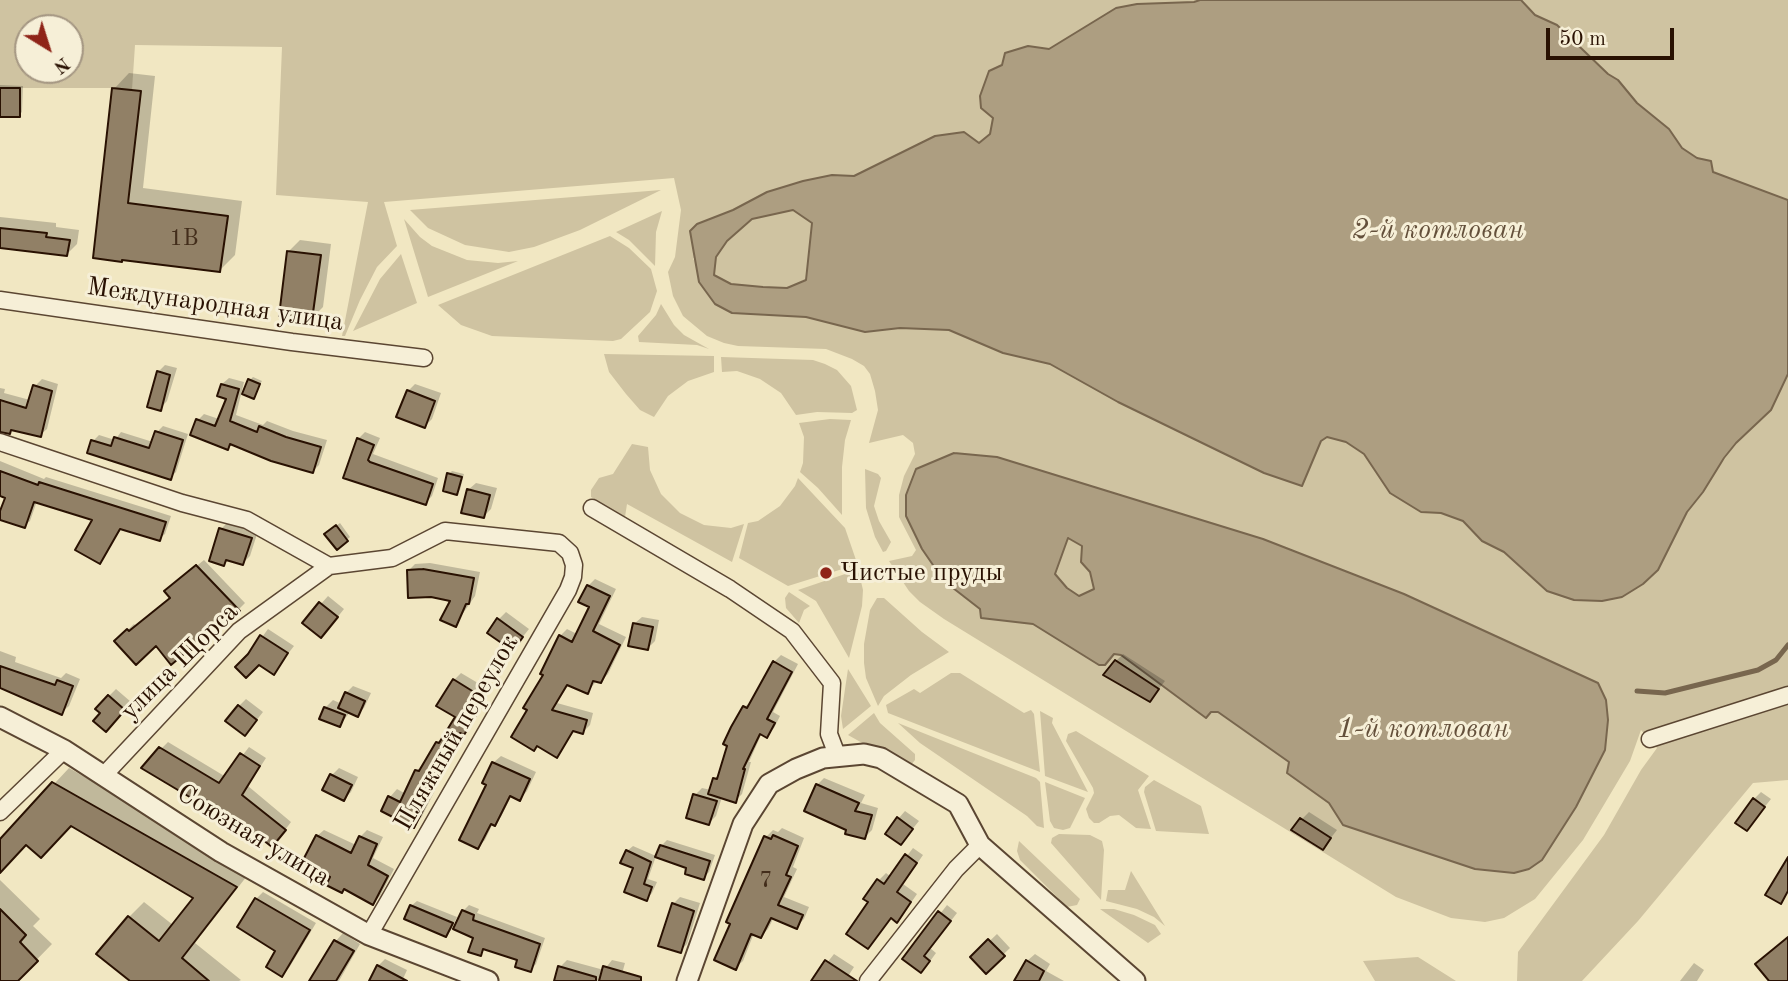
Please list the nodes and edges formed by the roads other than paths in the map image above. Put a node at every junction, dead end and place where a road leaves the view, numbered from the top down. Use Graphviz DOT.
graph roads {
  1 [pos="0,300"];
  2 [pos="424,358"];
  3 [pos="0,442"];
  4 [pos="592,508"];
  5 [pos="570,553"];
  6 [pos="329,566"];
  7 [pos="1788,695"];
  8 [pos="0,717"];
  9 [pos="1650,739"];
  10 [pos="64,750"];
  11 [pos="830,757"];
  12 [pos="104,775"];
  13 [pos="0,812"];
  14 [pos="980,845"];
  15 [pos="369,935"];
  16 [pos="488,981"];
  17 [pos="687,981"];
  18 [pos="868,981"];
  19 [pos="1135,981"];
  1 -- 2 [label="street, Международная улица"];
  3 -- 6 [label="street"];
  4 -- 11 [label="street"];
  5 -- 6 [label="street, улица Щорса"];
  5 -- 15 [label="street, Пляжный переулок"];
  6 -- 12 [label="street, улица Щорса"];
  7 -- 9 [label="street"];
  8 -- 10 [label="street, Союзная улица"];
  10 -- 12 [label="street, Союзная улица"];
  10 -- 13 [label="street"];
  11 -- 14 [label="street"];
  11 -- 17 [label="street"];
  12 -- 15 [label="street, Союзная улица"];
  14 -- 18 [label="street"];
  14 -- 19 [label="street"];
  15 -- 16 [label="street, Союзная улица"];
}
